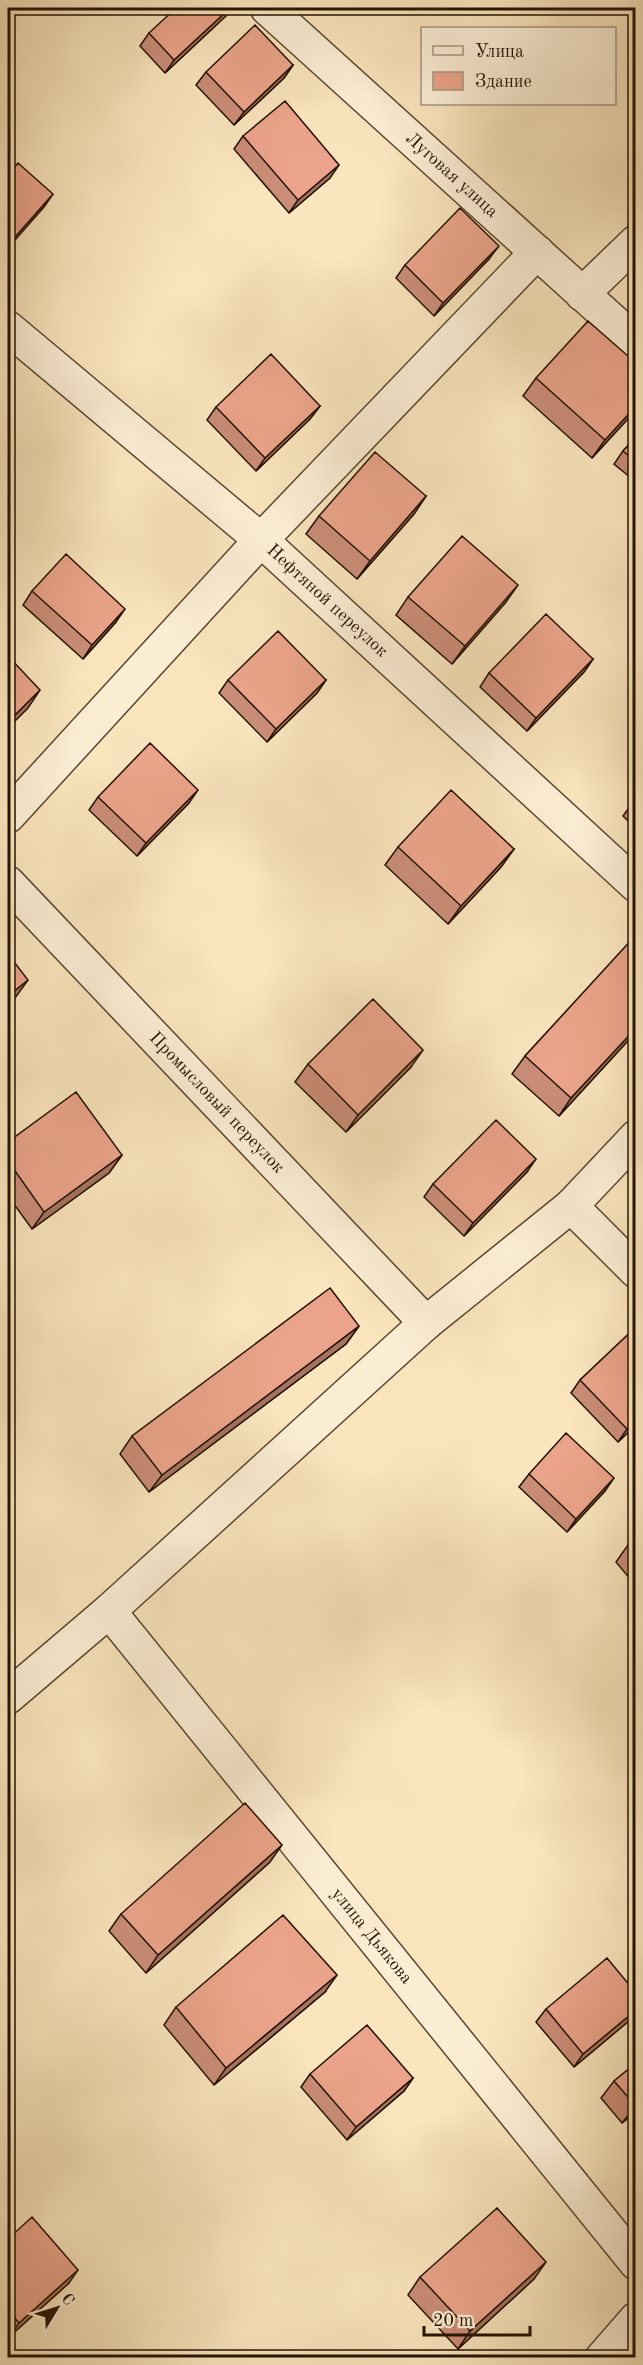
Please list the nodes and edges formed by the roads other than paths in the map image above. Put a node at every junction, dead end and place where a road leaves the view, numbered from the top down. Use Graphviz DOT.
graph roads {
  1 [pos="267,8"];
  2 [pos="636,242"];
  3 [pos="537,252"];
  4 [pos="582,294"];
  5 [pos="8,329"];
  6 [pos="636,342"];
  7 [pos="261,540"];
  8 [pos="8,816"];
  9 [pos="8,883"];
  10 [pos="636,885"];
  11 [pos="636,1137"];
  12 [pos="571,1206"];
  13 [pos="636,1271"];
  14 [pos="426,1323"];
  15 [pos="110,1611"];
  16 [pos="8,1697"];
  17 [pos="636,2263"];
  18 [pos="636,2319"];
  19 [pos="602,2358"];
  1 -- 3 [label="street, Луговая улица"];
  2 -- 4 [label="street"];
  3 -- 4 [label="street, Луговая улица"];
  3 -- 7 [label="street"];
  4 -- 6 [label="street, Луговая улица"];
  5 -- 7 [label="street, Нефтяной переулок"];
  7 -- 8 [label="street"];
  7 -- 10 [label="street, Нефтяной переулок"];
  9 -- 14 [label="street, Промысловый переулок"];
  11 -- 12 [label="street"];
  12 -- 13 [label="street"];
  12 -- 14 [label="street"];
  14 -- 15 [label="street"];
  15 -- 16 [label="street"];
  15 -- 17 [label="street, улица Дьякова"];
  18 -- 19 [label="street"];
}
